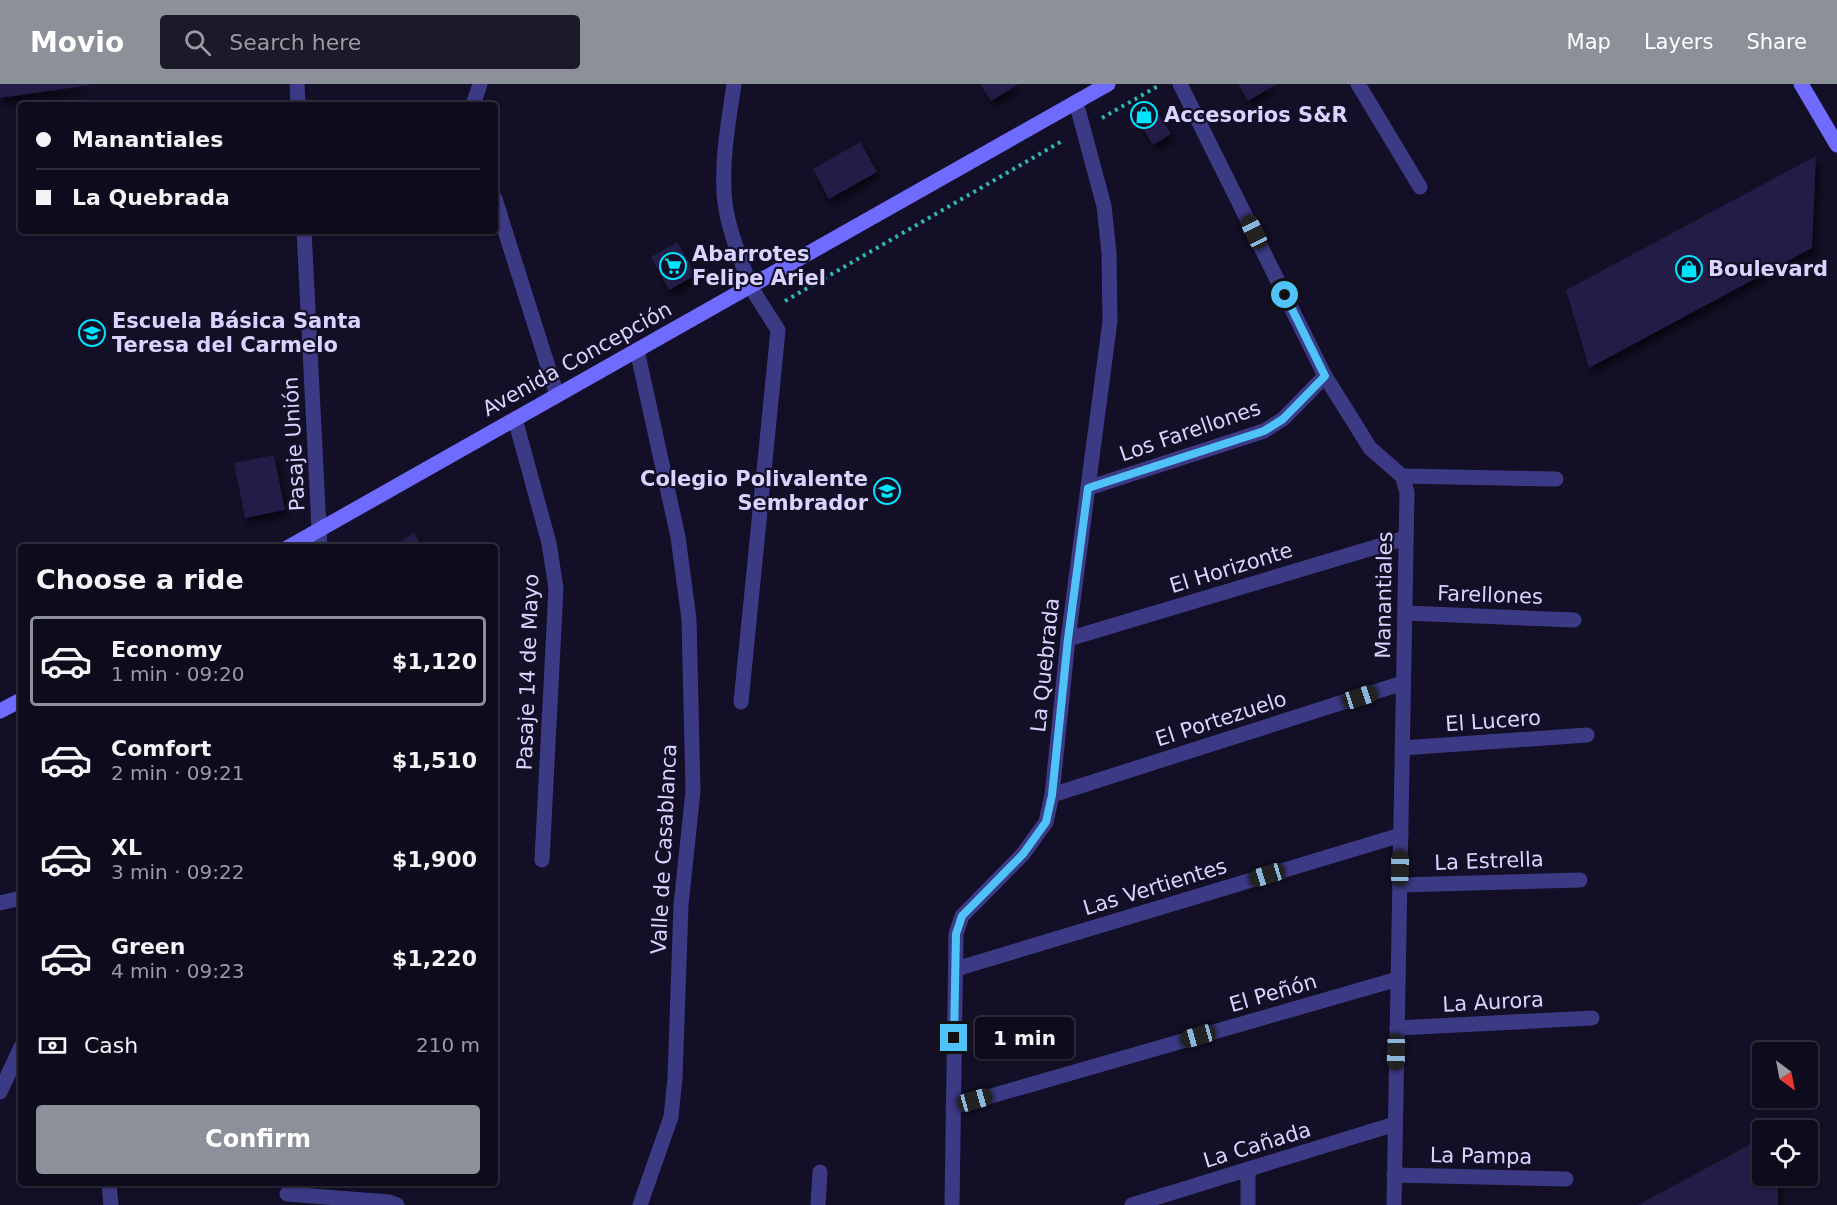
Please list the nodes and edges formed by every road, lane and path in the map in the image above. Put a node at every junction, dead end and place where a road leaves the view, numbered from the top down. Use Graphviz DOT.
graph roads {
  1 [pos="297,84"];
  2 [pos="480,84"];
  3 [pos="734,84"];
  4 [pos="1108,84"];
  5 [pos="1161,84"];
  6 [pos="1180,84"];
  7 [pos="1358,84"];
  8 [pos="1801,84"];
  9 [pos="298,102"];
  10 [pos="474,102"];
  11 [pos="1076,102"];
  12 [pos="1083,129"];
  13 [pos="1837,145"];
  14 [pos="1420,187"];
  15 [pos="498,208"];
  16 [pos="304,234"];
  17 [pos="750,286"];
  18 [pos="777,306"];
  19 [pos="637,350"];
  20 [pos="1325,376"];
  21 [pos="557,395"];
  22 [pos="515,419"];
  23 [pos="1402,476"];
  24 [pos="1556,479"];
  25 [pos="1088,488"];
  26 [pos="320,528"];
  27 [pos="1406,538"];
  28 [pos="294,544"];
  29 [pos="320,544"];
  30 [pos="1405,613"];
  31 [pos="1574,620"];
  32 [pos="1068,639"];
  33 [pos="1403,683"];
  34 [pos="18,702"];
  35 [pos="741,702"];
  36 [pos="0,711"];
  37 [pos="1587,735"];
  38 [pos="1402,748"];
  39 [pos="1052,795"];
  40 [pos="1401,835"];
  41 [pos="542,860"];
  42 [pos="1580,879"];
  43 [pos="1400,885"];
  44 [pos="18,899"];
  45 [pos="0,903"];
  46 [pos="956,969"];
  47 [pos="1398,979"];
  48 [pos="1592,1018"];
  49 [pos="1397,1028"];
  50 [pos="18,1053"];
  51 [pos="0,1092"];
  52 [pos="953,1107"];
  53 [pos="1395,1124"];
  54 [pos="1248,1169"];
  55 [pos="820,1172"];
  56 [pos="1394,1175"];
  57 [pos="1566,1179"];
  58 [pos="110,1186"];
  59 [pos="288,1194"];
  60 [pos="111,1205"];
  61 [pos="397,1205"];
  62 [pos="640,1205"];
  63 [pos="818,1205"];
  64 [pos="952,1205"];
  65 [pos="1132,1205"];
  66 [pos="1248,1205"];
  67 [pos="1394,1205"];
  1 -- 9 [label="street"];
  2 -- 10 [label="street"];
  3 -- 17 [label="street"];
  4 -- 11 [label="main road, Avenida Concepción"];
  5 -- 12 [label="path"];
  6 -- 20 [label="street"];
  7 -- 14 [label="street"];
  8 -- 13 [label="main road"];
  11 -- 12 [label="street, La Quebrada"];
  11 -- 17 [label="main road, Avenida Concepción"];
  12 -- 18 [label="path"];
  12 -- 25 [label="street, La Quebrada"];
  15 -- 21 [label="street"];
  16 -- 26 [label="street, Pasaje Unión"];
  17 -- 19 [label="main road, Avenida Concepción"];
  17 -- 35 [label="street"];
  19 -- 21 [label="main road, Avenida Concepción"];
  19 -- 62 [label="street, Valle de Casablanca"];
  20 -- 23 [label="street"];
  20 -- 25 [label="street, Los Farellones"];
  21 -- 22 [label="main road, Avenida Concepción"];
  22 -- 26 [label="main road, Avenida Concepción"];
  22 -- 41 [label="street, Pasaje 14 de Mayo"];
  23 -- 24 [label="street"];
  23 -- 27 [label="street, Manantiales"];
  25 -- 32 [label="street, La Quebrada"];
  26 -- 28 [label="main road, Avenida Concepción"];
  26 -- 29 [label="street, Pasaje Unión"];
  27 -- 30 [label="street, Manantiales"];
  27 -- 32 [label="street, El Horizonte"];
  30 -- 31 [label="street, Farellones"];
  30 -- 33 [label="street, Manantiales"];
  32 -- 39 [label="street, La Quebrada"];
  33 -- 38 [label="street, Manantiales"];
  33 -- 39 [label="street, El Portezuelo"];
  34 -- 36 [label="main road"];
  37 -- 38 [label="street, El Lucero"];
  38 -- 40 [label="street, Manantiales"];
  39 -- 46 [label="street, La Quebrada"];
  40 -- 43 [label="street, Manantiales"];
  40 -- 46 [label="street, Las Vertientes"];
  42 -- 43 [label="street, La Estrella"];
  43 -- 47 [label="street, Manantiales"];
  44 -- 45 [label="street"];
  46 -- 52 [label="street, La Quebrada"];
  47 -- 49 [label="street, Manantiales"];
  47 -- 52 [label="street, El Peñón"];
  48 -- 49 [label="street, La Aurora"];
  49 -- 53 [label="street, Manantiales"];
  50 -- 51 [label="street"];
  52 -- 64 [label="street, La Quebrada"];
  53 -- 54 [label="street, La Cañada"];
  53 -- 56 [label="street, Manantiales"];
  54 -- 65 [label="street, La Cañada"];
  54 -- 66 [label="street"];
  55 -- 63 [label="street"];
  56 -- 57 [label="street, La Pampa"];
  56 -- 67 [label="street, Manantiales"];
  58 -- 60 [label="street"];
  59 -- 61 [label="street"];
}
